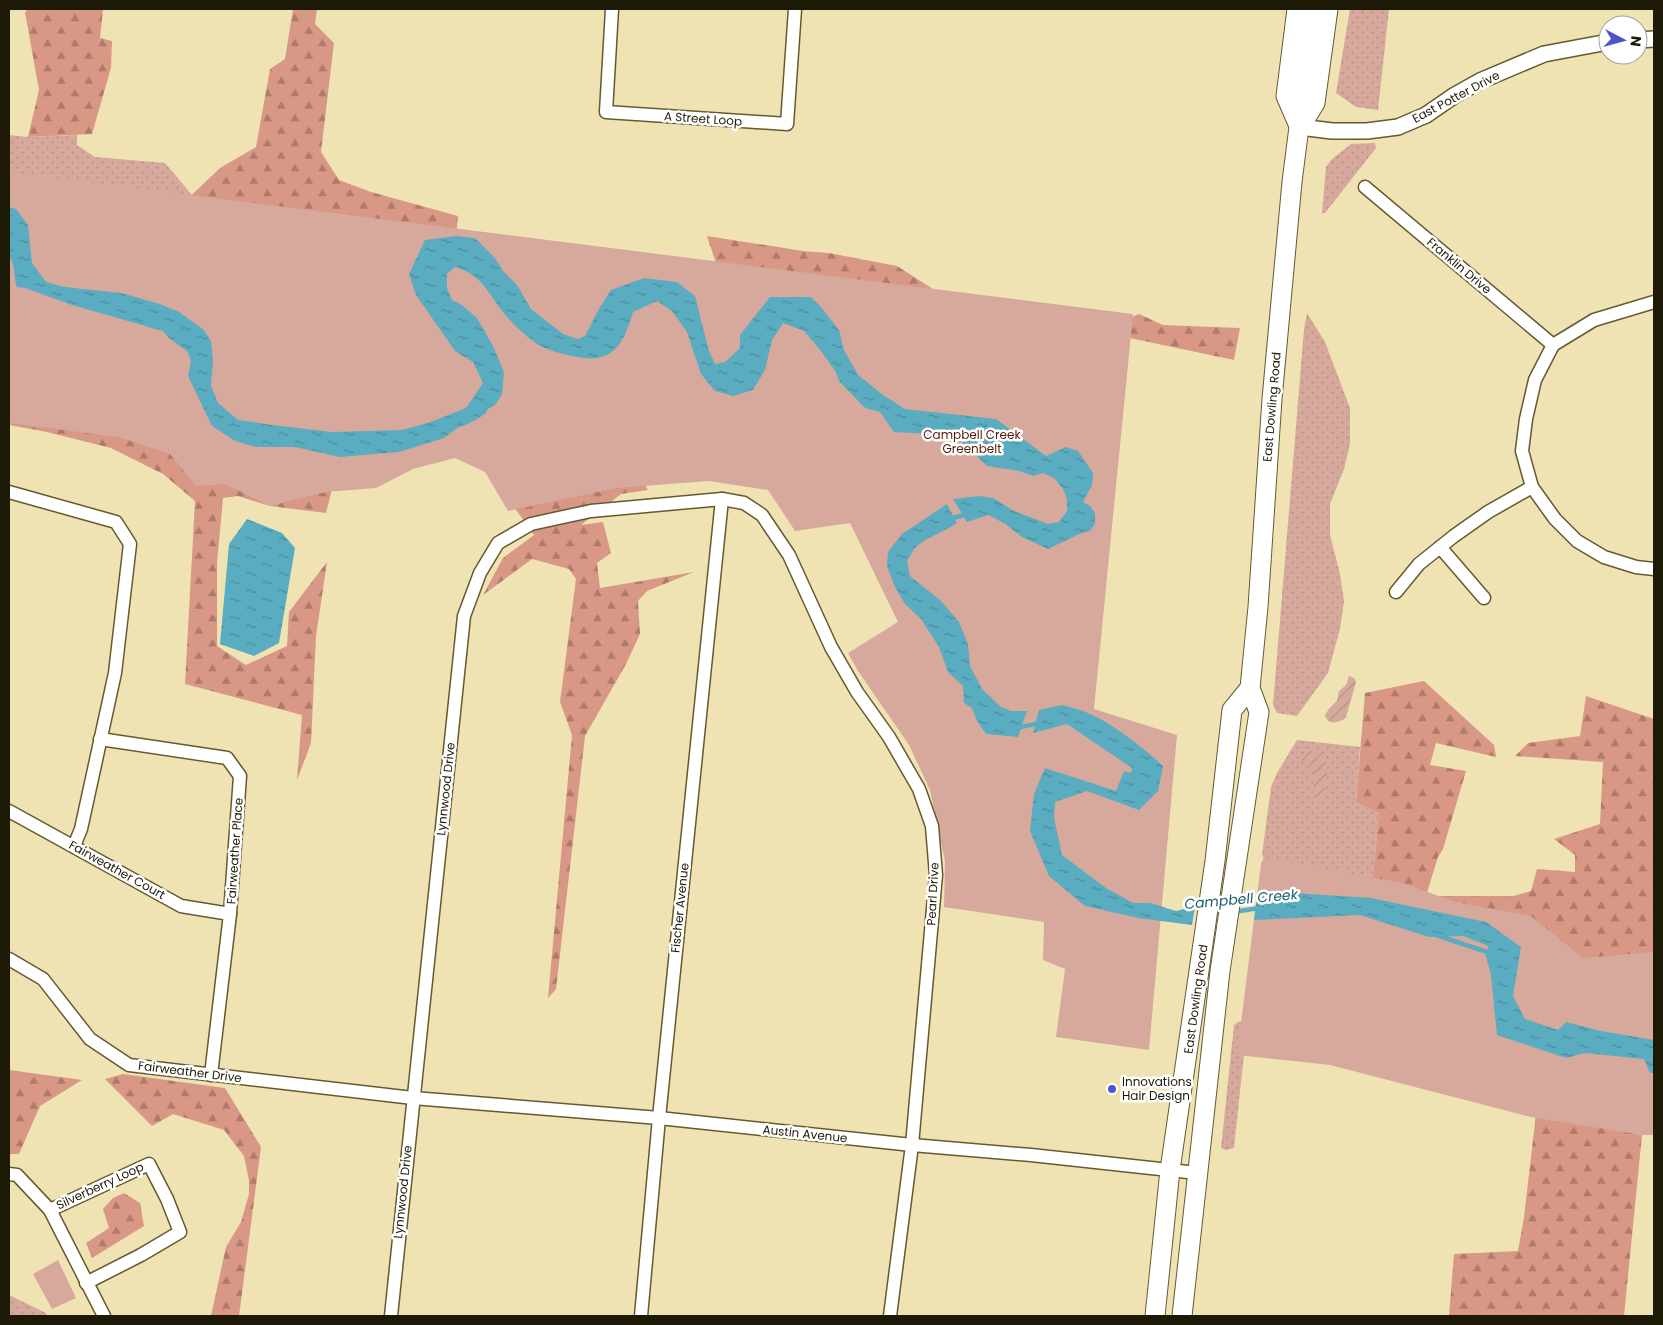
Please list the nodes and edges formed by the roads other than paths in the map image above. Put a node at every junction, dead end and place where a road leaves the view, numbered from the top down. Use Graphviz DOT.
graph roads {
  1 [pos="612,9"];
  2 [pos="794,9"];
  3 [pos="1297,9"];
  4 [pos="1314,9"];
  5 [pos="1328,9"];
  6 [pos="1598,44"];
  7 [pos="1300,127"];
  8 [pos="1365,187"];
  9 [pos="1654,302"];
  10 [pos="1553,345"];
  11 [pos="1532,487"];
  12 [pos="9,492"];
  13 [pos="722,500"];
  14 [pos="762,515"];
  15 [pos="1440,547"];
  16 [pos="1654,569"];
  17 [pos="1396,592"];
  18 [pos="1484,598"];
  19 [pos="1250,688"];
  20 [pos="100,739"];
  21 [pos="9,811"];
  22 [pos="74,846"];
  23 [pos="230,914"];
  24 [pos="9,959"];
  25 [pos="212,1075"];
  26 [pos="413,1098"];
  27 [pos="659,1118"];
  28 [pos="912,1145"];
  29 [pos="1170,1170"];
  30 [pos="1197,1173"];
  31 [pos="9,1174"];
  32 [pos="50,1210"];
  33 [pos="86,1283"];
  34 [pos="104,1316"];
  35 [pos="391,1316"];
  36 [pos="641,1316"];
  37 [pos="890,1316"];
  38 [pos="1155,1316"];
  39 [pos="1182,1316"];
  1 -- 2 [label="street, A Street Loop"];
  3 -- 7 [label="main road"];
  4 -- 7 [label="main road, East Dowling Road"];
  5 -- 7 [label="main road"];
  6 -- 7 [label="street, East Potter Drive"];
  7 -- 19 [label="main road, East Dowling Road"];
  8 -- 10 [label="street, Franklin Drive"];
  9 -- 10 [label="street"];
  10 -- 11 [label="street"];
  11 -- 15 [label="street"];
  11 -- 16 [label="street"];
  12 -- 20 [label="street"];
  13 -- 14 [label="street, Lynnwood Drive"];
  13 -- 26 [label="street, Lynnwood Drive"];
  13 -- 27 [label="street, Fischer Avenue"];
  14 -- 28 [label="street, Pearl Drive"];
  15 -- 17 [label="street"];
  15 -- 18 [label="street"];
  19 -- 29 [label="main road, East Dowling Road"];
  19 -- 30 [label="main road, East Dowling Road"];
  20 -- 22 [label="street"];
  20 -- 23 [label="street, Fairweather Place"];
  21 -- 22 [label="street, Fairweather Court"];
  22 -- 23 [label="street, Fairweather Court"];
  23 -- 25 [label="street, Fairweather Place"];
  24 -- 25 [label="street, Fairweather Drive"];
  25 -- 26 [label="street, Fairweather Drive"];
  26 -- 27 [label="street, Austin Avenue"];
  26 -- 35 [label="street, Lynnwood Drive"];
  27 -- 28 [label="street, Austin Avenue"];
  27 -- 36 [label="street, Fischer Avenue"];
  28 -- 29 [label="street, Austin Avenue"];
  28 -- 37 [label="street, Pearl Drive"];
  29 -- 30 [label="street, Austin Avenue"];
  29 -- 38 [label="main road, East Dowling Road"];
  30 -- 39 [label="main road, East Dowling Road"];
  31 -- 32 [label="street"];
  32 -- 33 [label="street"];
  32 -- 33 [label="street, Silverberry Loop"];
  33 -- 34 [label="street"];
}
